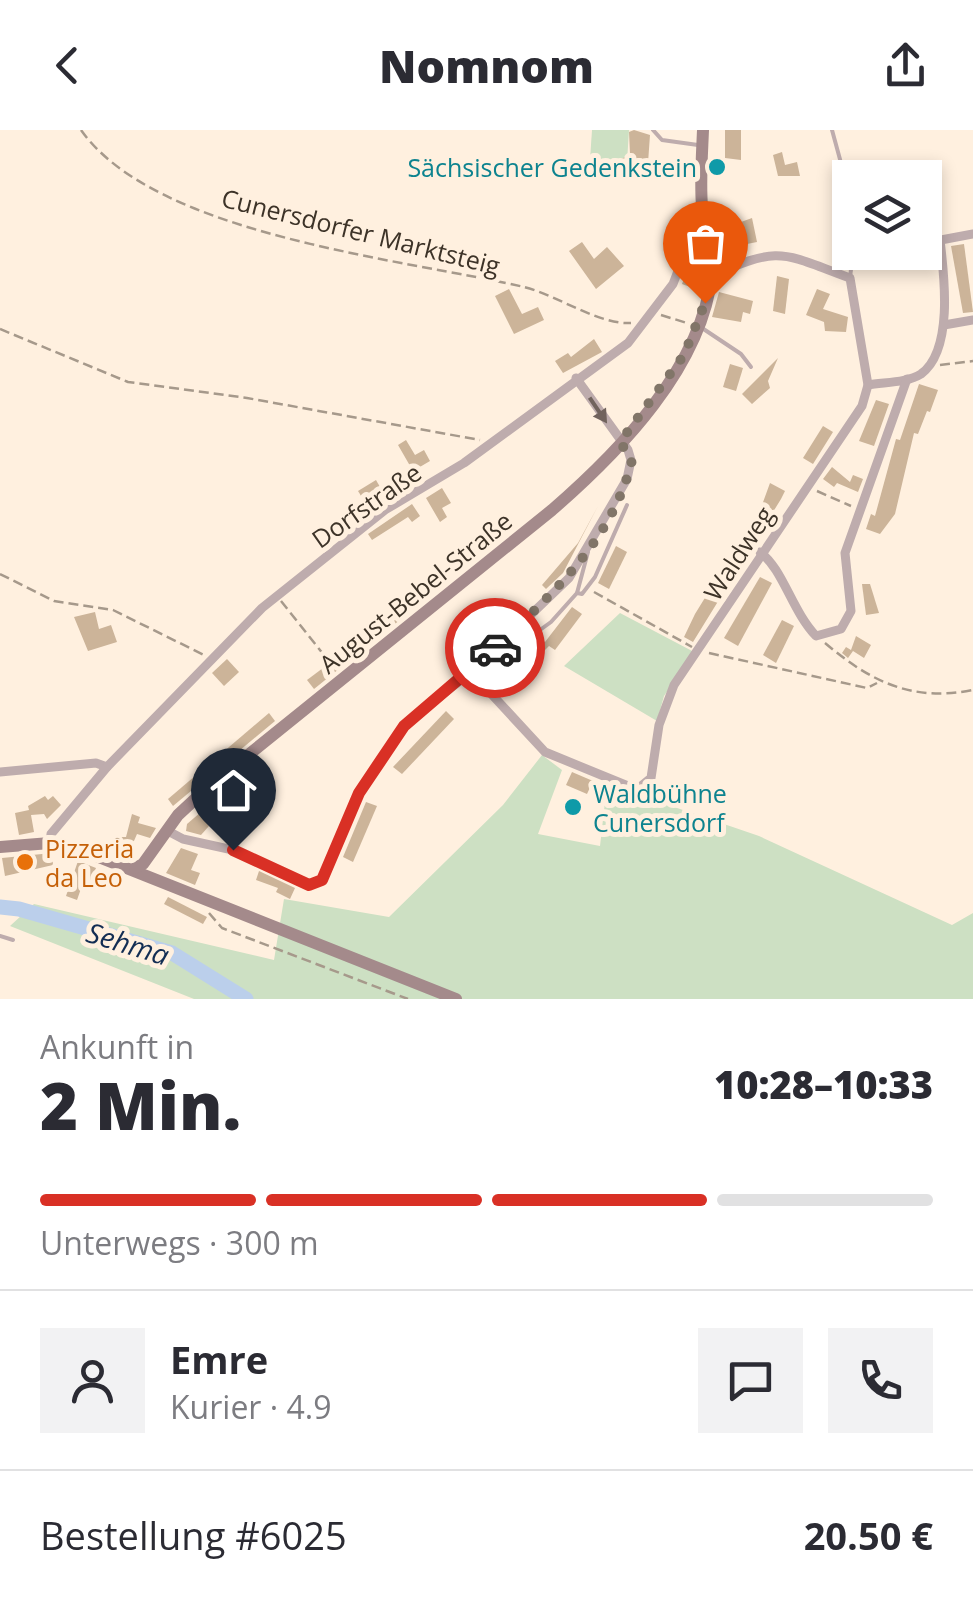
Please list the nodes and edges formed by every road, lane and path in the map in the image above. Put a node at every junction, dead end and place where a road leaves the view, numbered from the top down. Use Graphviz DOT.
graph roads {
  1 [pos="82,130"];
  2 [pos="653,130"];
  3 [pos="702,130"];
  4 [pos="832,130"];
  5 [pos="702,146"];
  6 [pos="840,160"];
  7 [pos="702,208"];
  8 [pos="973,234"];
  9 [pos="942,240"];
  10 [pos="942,256"];
  11 [pos="851,270"];
  12 [pos="712,276"];
  13 [pos="850,278"];
  14 [pos="653,315"];
  15 [pos="973,320"];
  16 [pos="944,325"];
  17 [pos="698,327"];
  18 [pos="0,329"];
  19 [pos="973,360"];
  20 [pos="752,367"];
  21 [pos="928,367"];
  22 [pos="576,378"];
  23 [pos="907,379"];
  24 [pos="868,385"];
  25 [pos="492,442"];
  26 [pos="620,442"];
  27 [pos="807,486"];
  28 [pos="627,505"];
  29 [pos="862,509"];
  30 [pos="588,552"];
  31 [pos="760,552"];
  32 [pos="0,574"];
  33 [pos="586,588"];
  34 [pos="576,593"];
  35 [pos="277,596"];
  36 [pos="816,636"];
  37 [pos="700,651"];
  38 [pos="211,660"];
  39 [pos="473,675"];
  40 [pos="344,680"];
  41 [pos="877,683"];
  42 [pos="973,690"];
  43 [pos="107,767"];
  44 [pos="0,772"];
  45 [pos="166,830"];
  46 [pos="50,843"];
  47 [pos="0,847"];
  48 [pos="135,868"];
  49 [pos="196,897"];
  50 [pos="0,936"];
  51 [pos="13,940"];
  52 [pos="427,994"];
  53 [pos="408,999"];
  54 [pos="456,999"];
  1 -- 14 [label="path, Cunersdorfer Marktsteig"];
  2 -- 5 [label="lane"];
  3 -- 5 [label="main road, August-Bebel-Straße"];
  4 -- 6 [label="lane"];
  5 -- 7 [label="main road, August-Bebel-Straße"];
  7 -- 12 [label="main road, August-Bebel-Straße"];
  7 -- 14 [label="street, Dorfstraße"];
  8 -- 9 [label="street"];
  10 -- 16 [label="street"];
  11 -- 13 [label="lane"];
  12 -- 13 [label="street"];
  12 -- 17 [label="main road, August-Bebel-Straße"];
  13 -- 24 [label="street"];
  14 -- 17 [label="path, Cunersdorfer Marktsteig"];
  14 -- 22 [label="street, Dorfstraße"];
  15 -- 16 [label="street"];
  16 -- 21 [label="street"];
  17 -- 20 [label="lane"];
  17 -- 26 [label="main road, August-Bebel-Straße"];
  18 -- 25 [label="path"];
  19 -- 21 [label="path"];
  21 -- 23 [label="street"];
  22 -- 25 [label="street, Dorfstraße"];
  22 -- 26 [label="street, one-way"];
  23 -- 24 [label="street"];
  23 -- 29 [label="street"];
  24 -- 27 [label="street, Waldweg"];
  25 -- 35 [label="street, Dorfstraße"];
  26 -- 30 [label="street"];
  26 -- 40 [label="main road, August-Bebel-Straße"];
  27 -- 29 [label="path"];
  27 -- 31 [label="street, Waldweg"];
  28 -- 33 [label="lane"];
  29 -- 36 [label="street"];
  30 -- 34 [label="lane"];
  30 -- 39 [label="street"];
  31 -- 36 [label="street"];
  31 -- 37 [label="street, Waldweg"];
  32 -- 38 [label="path"];
  33 -- 34 [label="lane"];
  33 -- 37 [label="path"];
  34 -- 39 [label="lane"];
  35 -- 38 [label="street, Dorfstraße"];
  35 -- 40 [label="path"];
  36 -- 41 [label="path"];
  37 -- 39 [label="street, Waldweg"];
  37 -- 41 [label="path"];
  38 -- 43 [label="street, Dorfstraße"];
  39 -- 45 [label="street"];
  40 -- 45 [label="main road, August-Bebel-Straße"];
  41 -- 42 [label="path"];
  43 -- 44 [label="street"];
  43 -- 46 [label="street, Dorfstraße"];
  45 -- 48 [label="main road, August-Bebel-Straße"];
  46 -- 47 [label="main road"];
  46 -- 48 [label="main road"];
  48 -- 49 [label="main road"];
  49 -- 52 [label="main road"];
  49 -- 53 [label="path"];
  50 -- 51 [label="lane"];
  52 -- 54 [label="main road"];
}
